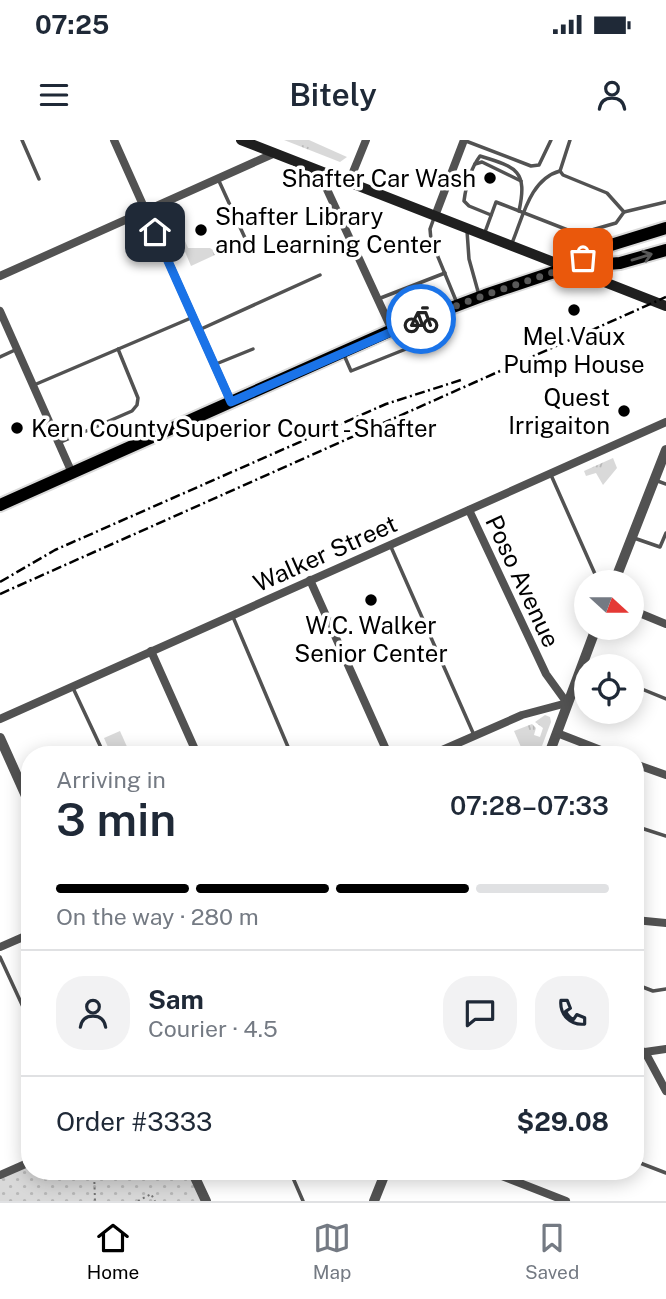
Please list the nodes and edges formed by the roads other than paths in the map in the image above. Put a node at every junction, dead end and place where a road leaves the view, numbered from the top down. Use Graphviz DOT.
graph roads {
  1 [pos="22,140"];
  2 [pos="114,140"];
  3 [pos="366,140"];
  4 [pos="464,140"];
  5 [pos="551,140"];
  6 [pos="570,140"];
  7 [pos="245,141"];
  8 [pos="275,153"];
  9 [pos="475,164"];
  10 [pos="318,170"];
  11 [pos="560,171"];
  12 [pos="39,179"];
  13 [pos="218,179"];
  14 [pos="348,182"];
  15 [pos="523,183"];
  16 [pos="666,202"];
  17 [pos="146,211"];
  18 [pos="519,211"];
  19 [pos="624,212"];
  20 [pos="525,213"];
  21 [pos="491,215"];
  22 [pos="435,216"];
  23 [pos="666,228"];
  24 [pos="467,229"];
  25 [pos="484,235"];
  26 [pos="245,238"];
  27 [pos="511,245"];
  28 [pos="666,250"];
  29 [pos="569,267"];
  30 [pos="445,273"];
  31 [pos="320,275"];
  32 [pos="0,276"];
  33 [pos="480,297"];
  34 [pos="377,299"];
  35 [pos="458,305"];
  36 [pos="666,306"];
  37 [pos="0,311"];
  38 [pos="193,317"];
  39 [pos="396,329"];
  40 [pos="199,330"];
  41 [pos="17,349"];
  42 [pos="118,349"];
  43 [pos="253,349"];
  44 [pos="342,352"];
  45 [pos="0,357"];
  46 [pos="214,365"];
  47 [pos="33,386"];
  48 [pos="231,402"];
  49 [pos="666,422"];
  50 [pos="59,443"];
  51 [pos="666,450"];
  52 [pos="72,473"];
  53 [pos="550,473"];
  54 [pos="654,480"];
  55 [pos="666,484"];
  56 [pos="0,505"];
  57 [pos="469,510"];
  58 [pos="666,533"];
  59 [pos="632,537"];
  60 [pos="390,545"];
  61 [pos="593,570"];
  62 [pos="619,570"];
  63 [pos="310,580"];
  64 [pos="232,615"];
  65 [pos="644,615"];
  66 [pos="666,624"];
  67 [pos="151,651"];
  68 [pos="72,686"];
  69 [pos="574,688"];
  70 [pos="644,690"];
  71 [pos="666,699"];
  72 [pos="567,703"];
  73 [pos="0,719"];
  74 [pos="557,733"];
  75 [pos="474,736"];
  76 [pos="0,738"];
  77 [pos="100,746"];
  78 [pos="193,746"];
  79 [pos="288,746"];
  80 [pos="384,746"];
  81 [pos="451,746"];
  82 [pos="552,746"];
  83 [pos="590,746"];
  84 [pos="644,767"];
  85 [pos="666,775"];
  86 [pos="21,785"];
  87 [pos="644,829"];
  88 [pos="666,836"];
  89 [pos="644,921"];
  90 [pos="666,923"];
  91 [pos="21,938"];
  92 [pos="0,947"];
  93 [pos="0,957"];
  94 [pos="644,988"];
  95 [pos="666,989"];
  96 [pos="21,1002"];
  97 [pos="666,1049"];
  98 [pos="645,1052"];
  99 [pos="666,1091"];
  100 [pos="644,1164"];
  101 [pos="21,1165"];
  102 [pos="1,1172"];
  103 [pos="666,1173"];
  104 [pos="196,1180"];
  105 [pos="294,1180"];
  106 [pos="381,1180"];
  107 [pos="512,1180"];
  108 [pos="206,1201"];
  109 [pos="303,1201"];
  110 [pos="374,1201"];
  111 [pos="565,1201"];
  1 -- 12 [label="lane"];
  2 -- 17 [label="street"];
  3 -- 14 [label="street"];
  4 -- 5 [label="lane"];
  4 -- 22 [label="street"];
  6 -- 11 [label="lane"];
  7 -- 8 [label="main road"];
  8 -- 10 [label="main road"];
  8 -- 13 [label="street"];
  9 -- 15 [label="lane"];
  9 -- 15 [label="lane"];
  9 -- 21 [label="lane"];
  10 -- 14 [label="main road"];
  10 -- 34 [label="street"];
  11 -- 19 [label="lane"];
  11 -- 20 [label="lane"];
  13 -- 17 [label="street"];
  13 -- 26 [label="lane"];
  14 -- 22 [label="main road"];
  15 -- 18 [label="lane"];
  16 -- 19 [label="lane"];
  17 -- 32 [label="street"];
  17 -- 38 [label="street"];
  18 -- 20 [label="lane"];
  18 -- 21 [label="lane"];
  19 -- 20 [label="lane"];
  20 -- 27 [label="lane"];
  21 -- 25 [label="lane"];
  22 -- 24 [label="main road"];
  22 -- 30 [label="lane"];
  23 -- 29 [label="main road"];
  24 -- 25 [label="main road"];
  24 -- 33 [label="lane"];
  25 -- 27 [label="main road"];
  27 -- 29 [label="main road"];
  29 -- 28 [label="main road, one-way"];
  29 -- 33 [label="main road"];
  29 -- 36 [label="main road"];
  30 -- 34 [label="lane"];
  30 -- 35 [label="lane"];
  31 -- 40 [label="lane"];
  33 -- 35 [label="main road"];
  34 -- 39 [label="street"];
  35 -- 39 [label="main road"];
  37 -- 41 [label="street"];
  38 -- 40 [label="street"];
  38 -- 42 [label="lane"];
  39 -- 44 [label="main road"];
  39 -- 44 [label="lane"];
  40 -- 46 [label="street"];
  41 -- 45 [label="lane"];
  41 -- 47 [label="street"];
  42 -- 47 [label="lane"];
  42 -- 50 [label="lane"];
  43 -- 46 [label="lane"];
  44 -- 48 [label="main road"];
  46 -- 48 [label="street"];
  47 -- 50 [label="street"];
  48 -- 52 [label="main road"];
  49 -- 53 [label="street, Walker Street"];
  50 -- 52 [label="street"];
  51 -- 54 [label="street"];
  52 -- 56 [label="main road"];
  53 -- 57 [label="street, Walker Street"];
  53 -- 61 [label="lane"];
  54 -- 55 [label="lane"];
  54 -- 59 [label="street"];
  57 -- 60 [label="street, Walker Street"];
  57 -- 72 [label="street, Poso Avenue"];
  58 -- 59 [label="lane"];
  59 -- 62 [label="street"];
  60 -- 63 [label="street, Walker Street"];
  60 -- 75 [label="lane"];
  63 -- 64 [label="street, Walker Street"];
  63 -- 80 [label="street"];
  64 -- 67 [label="street, Walker Street"];
  64 -- 79 [label="lane"];
  65 -- 66 [label="street"];
  67 -- 68 [label="street, Walker Street"];
  67 -- 78 [label="street"];
  68 -- 73 [label="street, Walker Street"];
  68 -- 77 [label="lane"];
  69 -- 72 [label="street"];
  70 -- 71 [label="lane"];
  72 -- 74 [label="street"];
  72 -- 75 [label="street"];
  74 -- 82 [label="street"];
  74 -- 83 [label="street"];
  75 -- 81 [label="street"];
  76 -- 86 [label="street"];
  84 -- 85 [label="street"];
  87 -- 88 [label="lane"];
  89 -- 90 [label="street"];
  91 -- 92 [label="street"];
  93 -- 96 [label="lane"];
  94 -- 95 [label="lane"];
  97 -- 98 [label="street"];
  98 -- 99 [label="street"];
  100 -- 103 [label="lane"];
  101 -- 102 [label="street"];
  104 -- 108 [label="street"];
  105 -- 109 [label="lane"];
  106 -- 110 [label="street"];
  107 -- 111 [label="street"];
}
